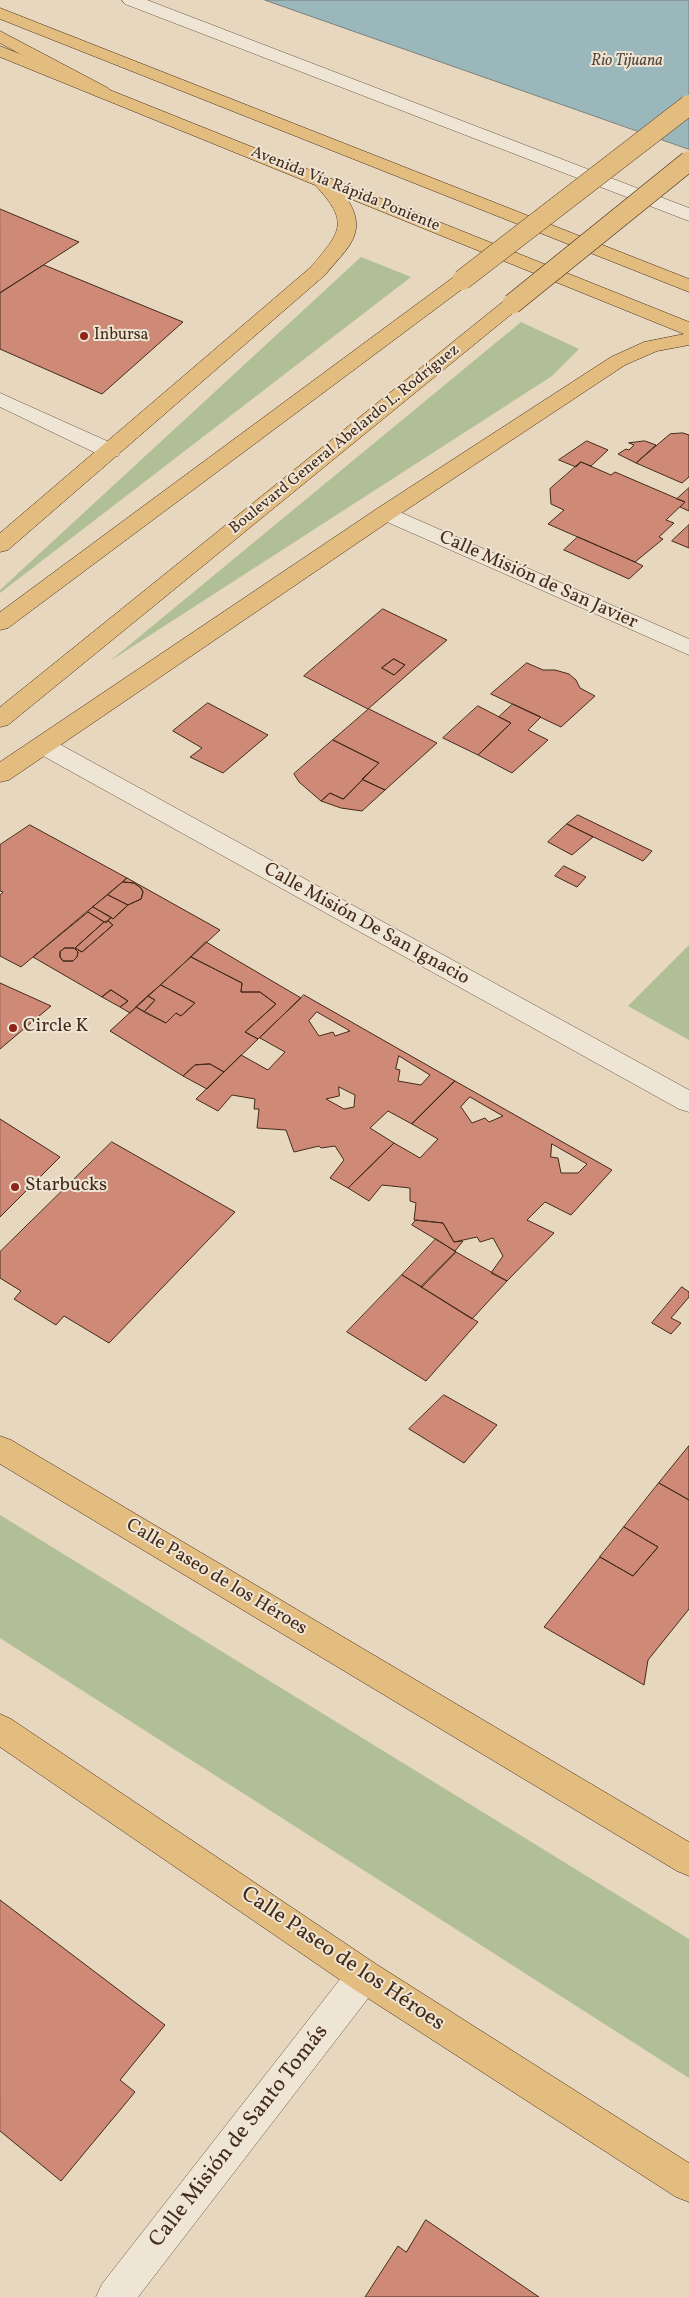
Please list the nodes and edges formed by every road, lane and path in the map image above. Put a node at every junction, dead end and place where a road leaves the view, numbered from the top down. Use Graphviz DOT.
graph roads {
  1 [pos="131,0"];
  2 [pos="0,13"];
  3 [pos="0,36"];
  4 [pos="0,51"];
  5 [pos="102,92"];
  6 [pos="689,105"];
  7 [pos="689,160"];
  8 [pos="320,179"];
  9 [pos="689,215"];
  10 [pos="689,286"];
  11 [pos="689,329"];
  12 [pos="689,339"];
  13 [pos="0,399"];
  14 [pos="110,451"];
  15 [pos="386,513"];
  16 [pos="0,545"];
  17 [pos="0,623"];
  18 [pos="689,648"];
  19 [pos="0,719"];
  20 [pos="44,746"];
  21 [pos="0,774"];
  22 [pos="689,1102"];
  23 [pos="0,1448"];
  24 [pos="0,1729"];
  25 [pos="689,1860"];
  26 [pos="364,1976"];
  27 [pos="689,2184"];
  28 [pos="115,2297"];
  1 -- 9 [label="street"];
  2 -- 10 [label="main road, Avenida Vía Rápida Poniente"];
  3 -- 5 [label="main road"];
  4 -- 5 [label="main road, Avenida Vía Rápida Poniente"];
  5 -- 8 [label="main road, Avenida Vía Rápida Poniente"];
  6 -- 17 [label="main road, bridge"];
  7 -- 19 [label="main road, Boulevard General Abelardo L. Rodríguez, bridge"];
  8 -- 11 [label="main road, Avenida Vía Rápida Poniente"];
  8 -- 14 [label="main road"];
  12 -- 15 [label="main road"];
  13 -- 14 [label="street"];
  14 -- 16 [label="main road"];
  15 -- 18 [label="street, Calle Misión de San Javier"];
  15 -- 20 [label="main road"];
  20 -- 21 [label="main road"];
  20 -- 22 [label="street, Calle Misión De San Ignacio"];
  23 -- 25 [label="main road, Calle Paseo de los Héroes"];
  24 -- 26 [label="main road, Calle Paseo de los Héroes"];
  26 -- 27 [label="main road, Calle Paseo de los Héroes"];
  26 -- 28 [label="street, Calle Misión de Santo Tomás"];
}
